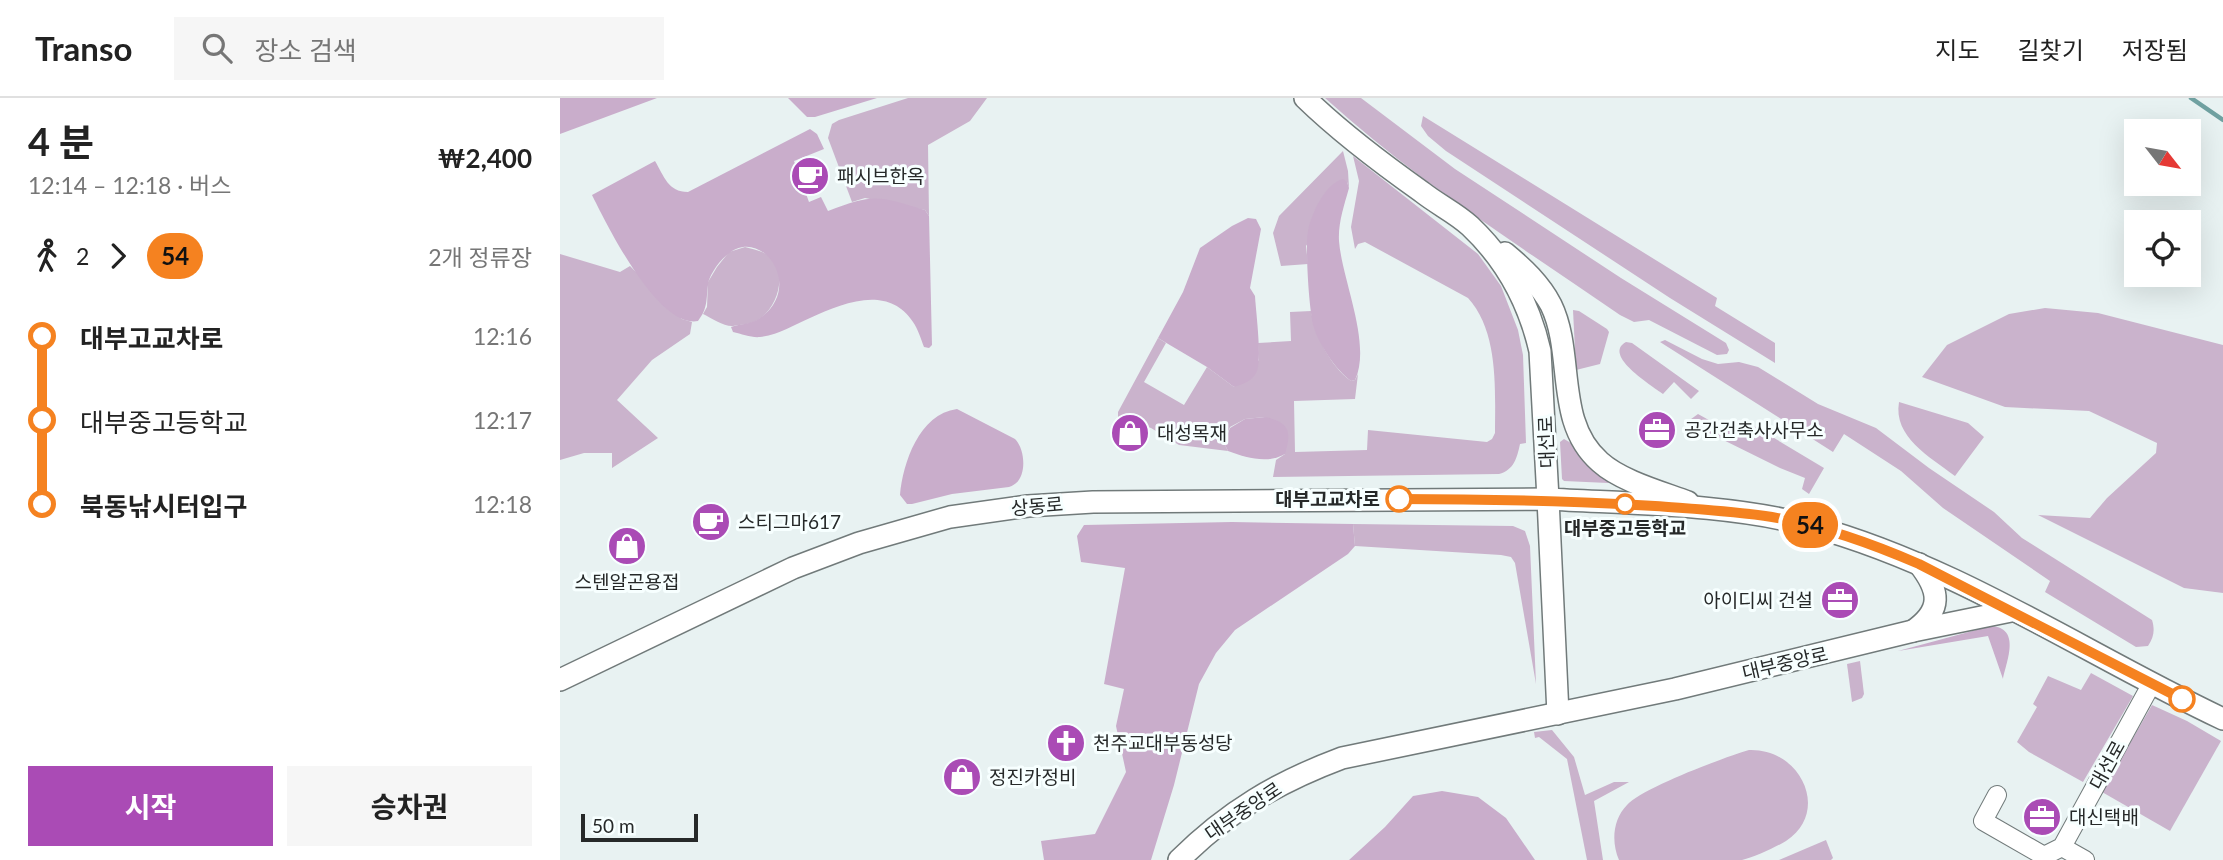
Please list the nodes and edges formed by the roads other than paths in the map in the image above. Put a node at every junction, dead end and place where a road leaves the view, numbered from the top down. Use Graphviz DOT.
graph roads {
  1 [pos="1304,98"];
  2 [pos="1469,225"];
  3 [pos="1548,499"];
  4 [pos="1706,510"];
  5 [pos="1919,564"];
  6 [pos="2011,611"];
  7 [pos="1913,631"];
  8 [pos="560,680"];
  9 [pos="2152,683"];
  10 [pos="1558,713"];
  11 [pos="2223,719"];
  12 [pos="1997,795"];
  13 [pos="2062,847"];
  14 [pos="1179,860"];
  15 [pos="2085,860"];
  1 -- 2 [label="street, 대선로"];
  2 -- 3 [label="street, 대선로"];
  2 -- 4 [label="street"];
  3 -- 4 [label="street"];
  3 -- 8 [label="street, 상동로"];
  3 -- 10 [label="street"];
  4 -- 5 [label="street"];
  5 -- 6 [label="street"];
  5 -- 7 [label="street"];
  6 -- 7 [label="street, 대부중앙로"];
  6 -- 9 [label="street"];
  7 -- 10 [label="street, 대부중앙로"];
  9 -- 11 [label="street"];
  9 -- 13 [label="street, 대선로"];
  10 -- 14 [label="street, 대부중앙로"];
  12 -- 13 [label="street"];
  13 -- 15 [label="street"];
}
